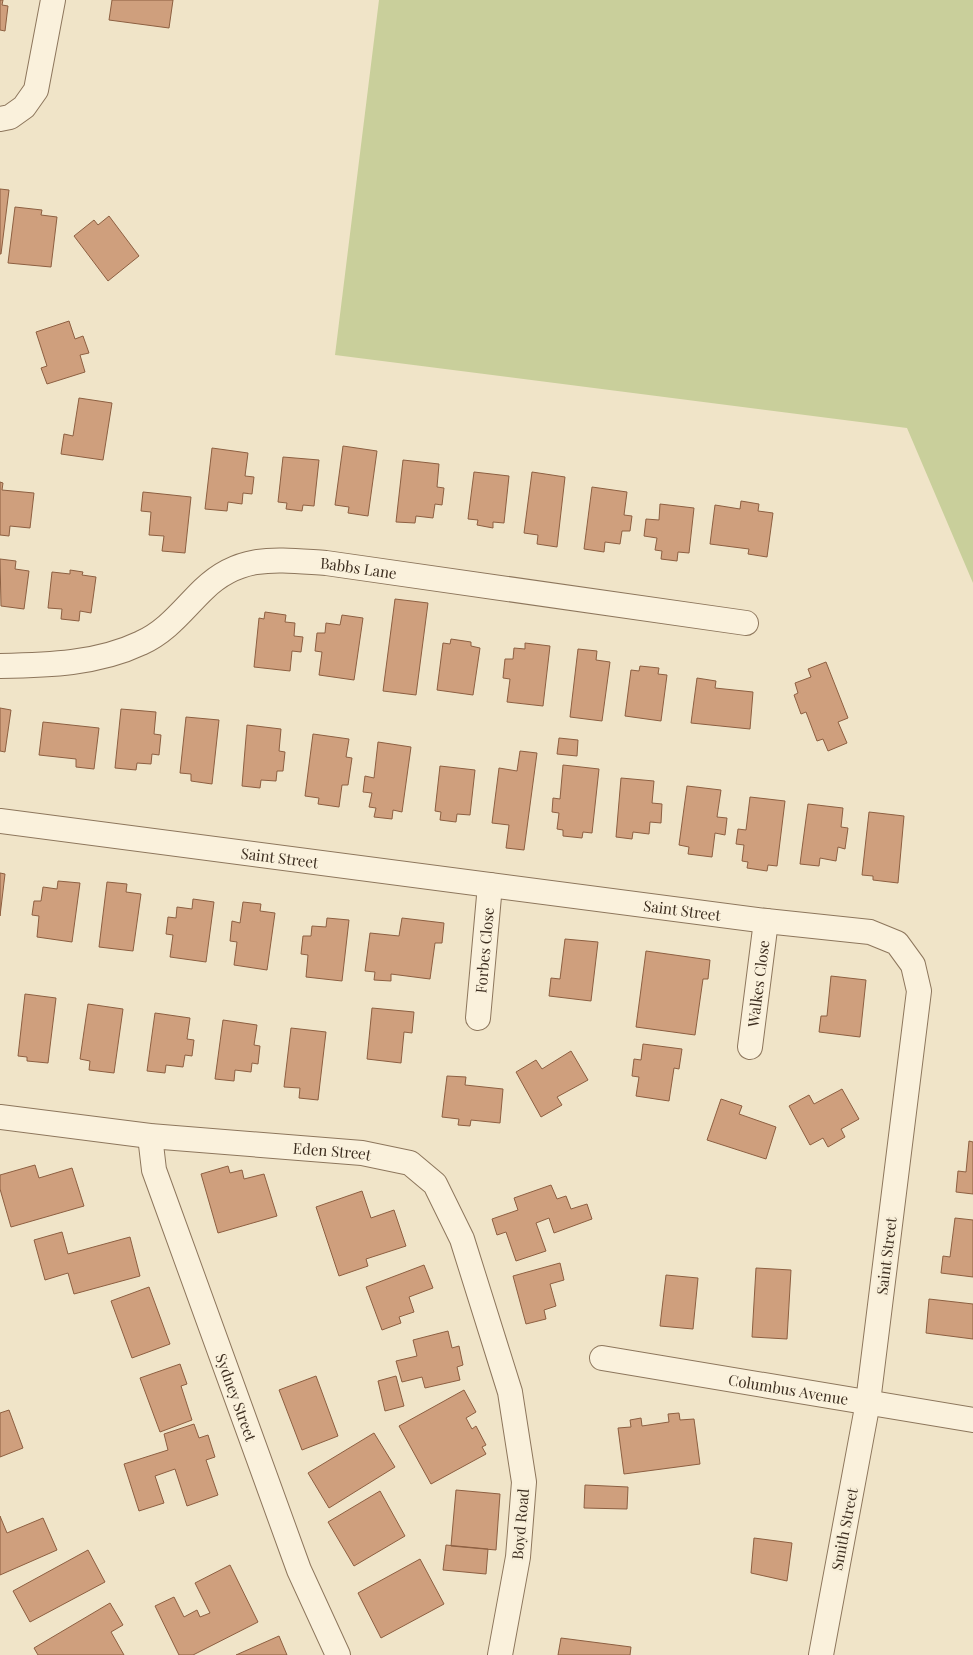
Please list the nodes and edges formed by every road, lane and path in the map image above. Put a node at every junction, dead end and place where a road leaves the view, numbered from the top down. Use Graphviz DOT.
graph roads {
  1 [pos="53,0"];
  2 [pos="0,119"];
  3 [pos="746,623"];
  4 [pos="0,666"];
  5 [pos="0,821"];
  6 [pos="490,885"];
  7 [pos="766,921"];
  8 [pos="478,1018"];
  9 [pos="750,1046"];
  10 [pos="0,1116"];
  11 [pos="150,1136"];
  12 [pos="602,1358"];
  13 [pos="510,1392"];
  14 [pos="868,1402"];
  15 [pos="973,1420"];
  16 [pos="338,1655"];
  17 [pos="500,1655"];
  18 [pos="821,1655"];
  1 -- 2 [label="street"];
  3 -- 4 [label="street, Babbs Lane"];
  5 -- 6 [label="street, Saint Street"];
  6 -- 7 [label="street, Saint Street"];
  6 -- 8 [label="street, Forbes Close"];
  7 -- 9 [label="street, Walkes Close"];
  7 -- 14 [label="street, Saint Street"];
  10 -- 11 [label="street, Eden Street"];
  11 -- 13 [label="street, Eden Street"];
  11 -- 16 [label="street, Sydney Street"];
  12 -- 14 [label="street, Columbus Avenue"];
  13 -- 17 [label="street, Boyd Road"];
  14 -- 15 [label="street, Columbus Avenue"];
  14 -- 18 [label="street, Smith Street"];
}
